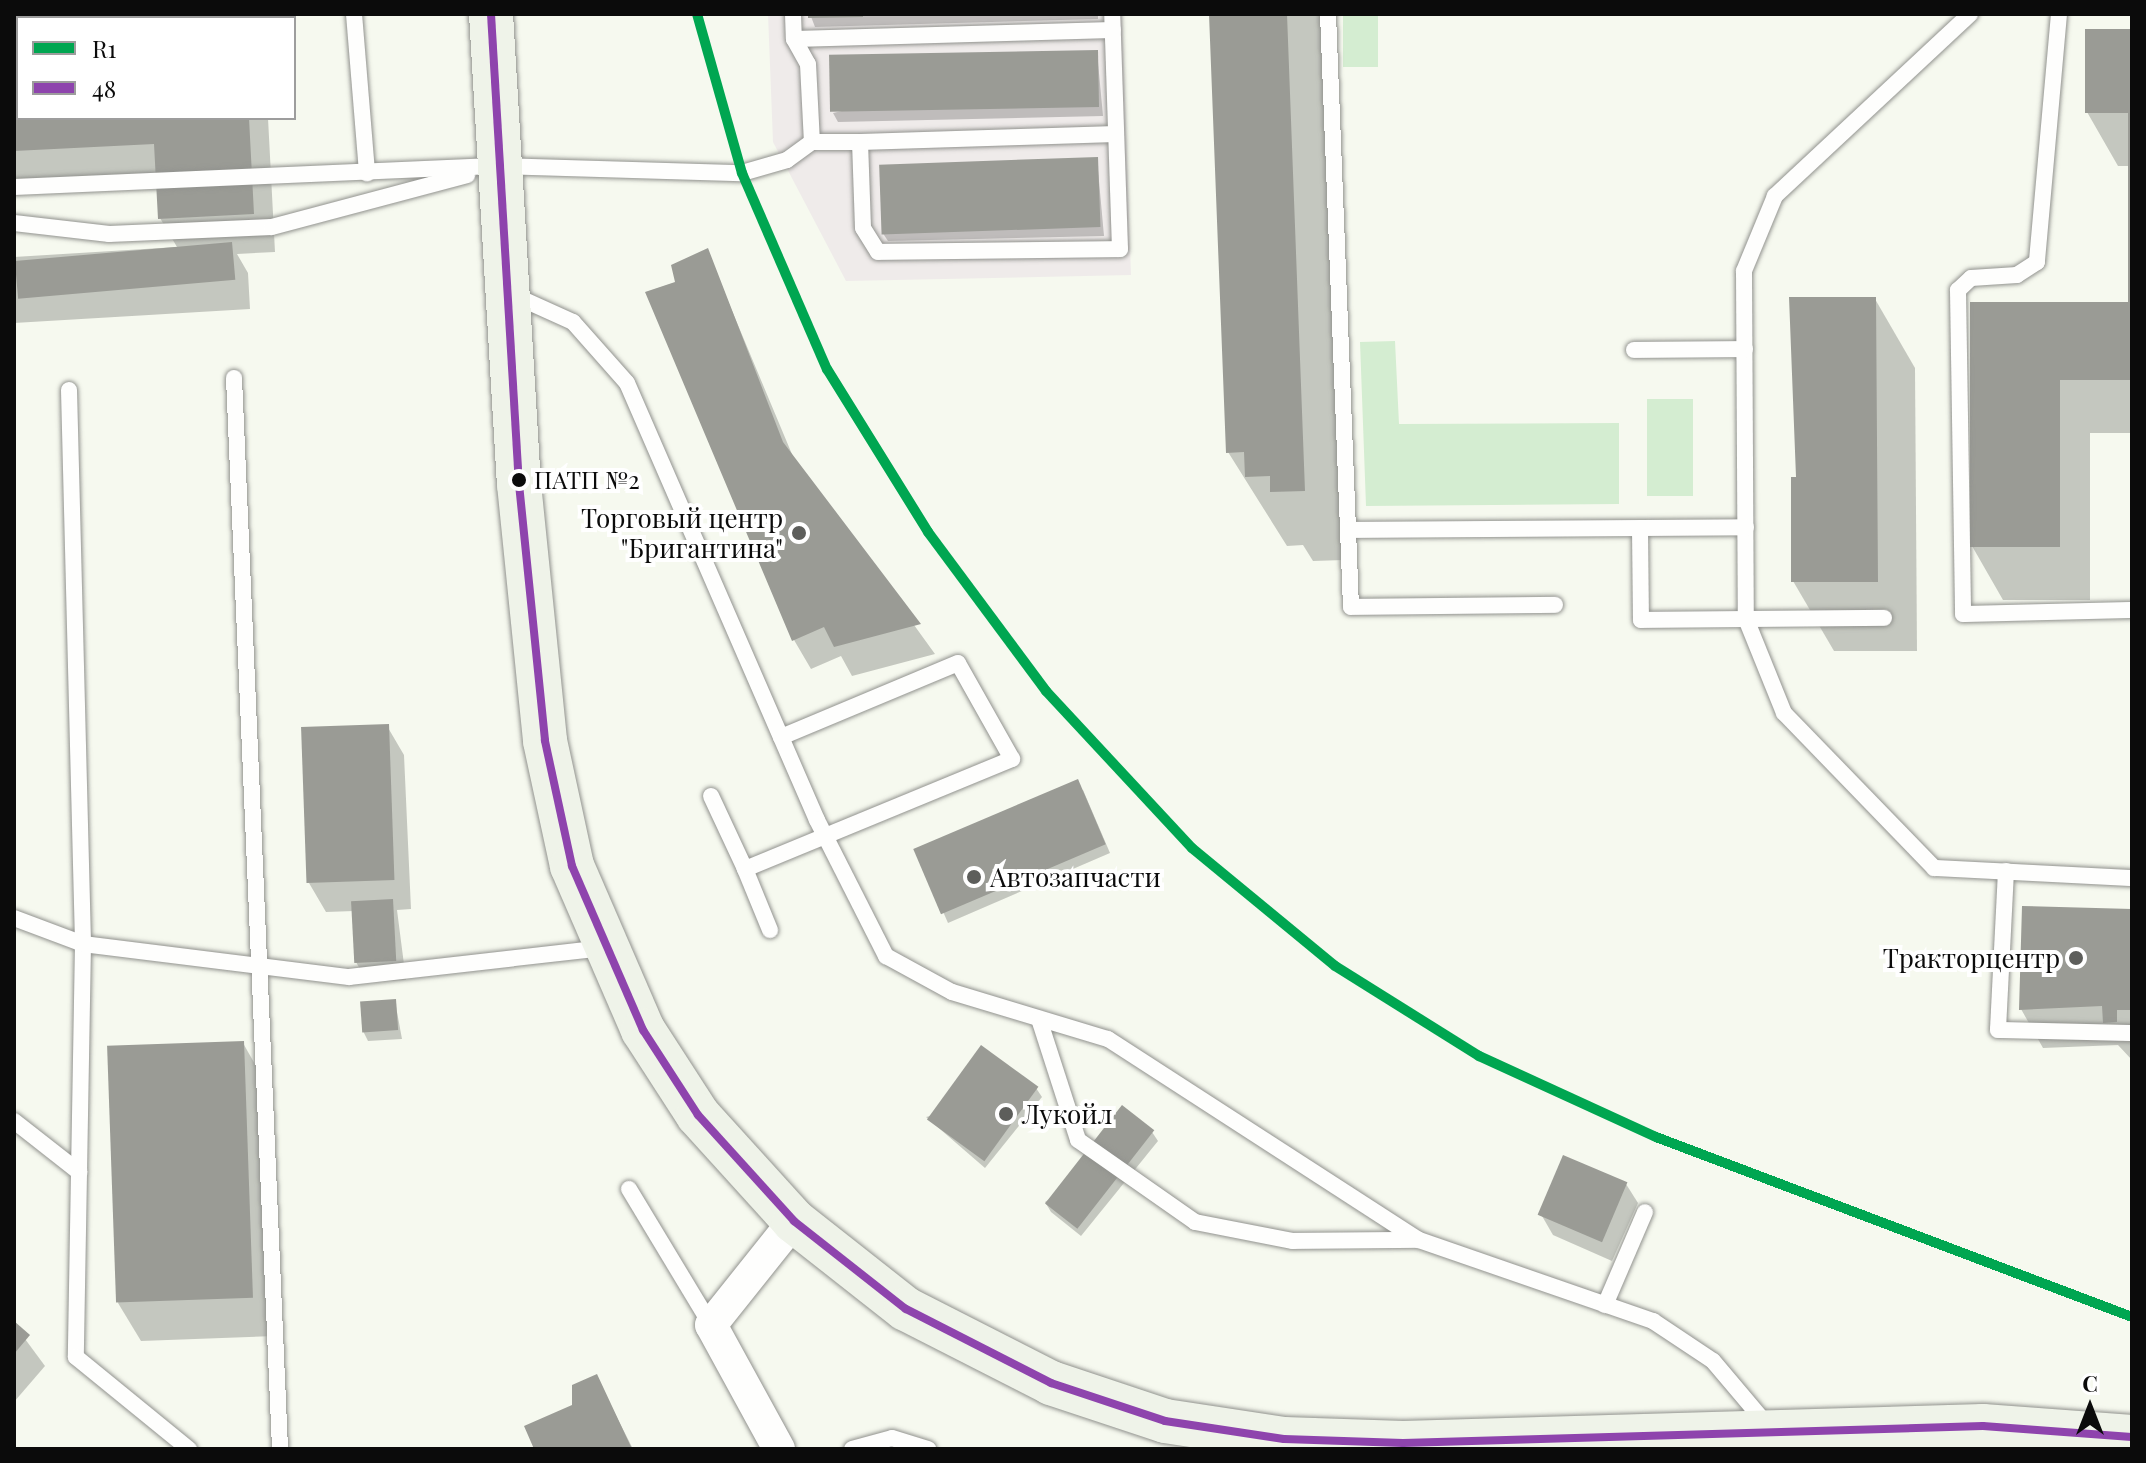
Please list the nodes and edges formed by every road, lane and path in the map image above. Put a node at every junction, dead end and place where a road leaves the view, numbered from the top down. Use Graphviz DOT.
graph roads {
  1 [pos="354,14"];
  2 [pos="491,14"];
  3 [pos="793,14"];
  4 [pos="1328,14"];
  5 [pos="1970,14"];
  6 [pos="2059,14"];
  7 [pos="1112,22"];
  8 [pos="794,39"];
  9 [pos="1116,134"];
  10 [pos="812,142"];
  11 [pos="860,142"];
  12 [pos="499,166"];
  13 [pos="367,173"];
  14 [pos="14,187"];
  15 [pos="14,223"];
  16 [pos="505,291"];
  17 [pos="1745,349"];
  18 [pos="1634,350"];
  19 [pos="234,378"];
  20 [pos="69,390"];
  21 [pos="1746,527"];
  22 [pos="1640,528"];
  23 [pos="1348,530"];
  24 [pos="1555,605"];
  25 [pos="2132,610"];
  26 [pos="1884,618"];
  27 [pos="1746,619"];
  28 [pos="781,737"];
  29 [pos="711,796"];
  30 [pos="826,837"];
  31 [pos="745,869"];
  32 [pos="2006,871"];
  33 [pos="2132,878"];
  34 [pos="14,918"];
  35 [pos="770,930"];
  36 [pos="83,944"];
  37 [pos="603,948"];
  38 [pos="260,966"];
  39 [pos="1039,1019"];
  40 [pos="2132,1033"];
  41 [pos="14,1121"];
  42 [pos="79,1172"];
  43 [pos="629,1189"];
  44 [pos="1645,1212"];
  45 [pos="794,1221"];
  46 [pos="1419,1240"];
  47 [pos="1605,1305"];
  48 [pos="711,1325"];
  49 [pos="1771,1431"];
  50 [pos="2132,1437"];
  51 [pos="1656,1442"];
  52 [pos="189,1449"];
  53 [pos="280,1449"];
  54 [pos="779,1449"];
  55 [pos="852,1449"];
  56 [pos="928,1449"];
  1 -- 13 [label="lane"];
  2 -- 12 [label="main road"];
  3 -- 8 [label="lane"];
  4 -- 23 [label="lane"];
  5 -- 17 [label="lane"];
  6 -- 25 [label="lane"];
  7 -- 8 [label="lane"];
  7 -- 9 [label="lane"];
  8 -- 10 [label="lane"];
  9 -- 11 [label="lane"];
  9 -- 11 [label="lane"];
  10 -- 11 [label="lane"];
  10 -- 12 [label="lane"];
  12 -- 13 [label="lane"];
  12 -- 15 [label="lane"];
  12 -- 16 [label="main road"];
  13 -- 14 [label="lane"];
  16 -- 28 [label="lane"];
  16 -- 37 [label="main road"];
  17 -- 18 [label="lane"];
  17 -- 21 [label="lane"];
  19 -- 38 [label="lane"];
  20 -- 36 [label="lane"];
  21 -- 22 [label="lane"];
  21 -- 27 [label="lane"];
  22 -- 23 [label="lane"];
  22 -- 27 [label="lane"];
  23 -- 24 [label="lane"];
  26 -- 27 [label="lane"];
  27 -- 32 [label="lane"];
  28 -- 30 [label="lane"];
  28 -- 30 [label="lane"];
  29 -- 31 [label="lane"];
  30 -- 31 [label="lane"];
  30 -- 39 [label="lane"];
  31 -- 35 [label="lane"];
  32 -- 33 [label="lane"];
  32 -- 40 [label="lane"];
  34 -- 36 [label="lane"];
  36 -- 38 [label="lane"];
  36 -- 42 [label="lane"];
  37 -- 38 [label="lane"];
  37 -- 45 [label="main road"];
  38 -- 53 [label="lane"];
  39 -- 46 [label="lane"];
  39 -- 46 [label="lane"];
  41 -- 42 [label="lane"];
  42 -- 52 [label="lane"];
  43 -- 48 [label="lane"];
  44 -- 47 [label="lane"];
  45 -- 48 [label="street"];
  45 -- 51 [label="main road"];
  46 -- 47 [label="lane"];
  47 -- 49 [label="lane"];
  48 -- 54 [label="street"];
  49 -- 50 [label="main road"];
  49 -- 51 [label="main road"];
  55 -- 56 [label="lane"];
}
